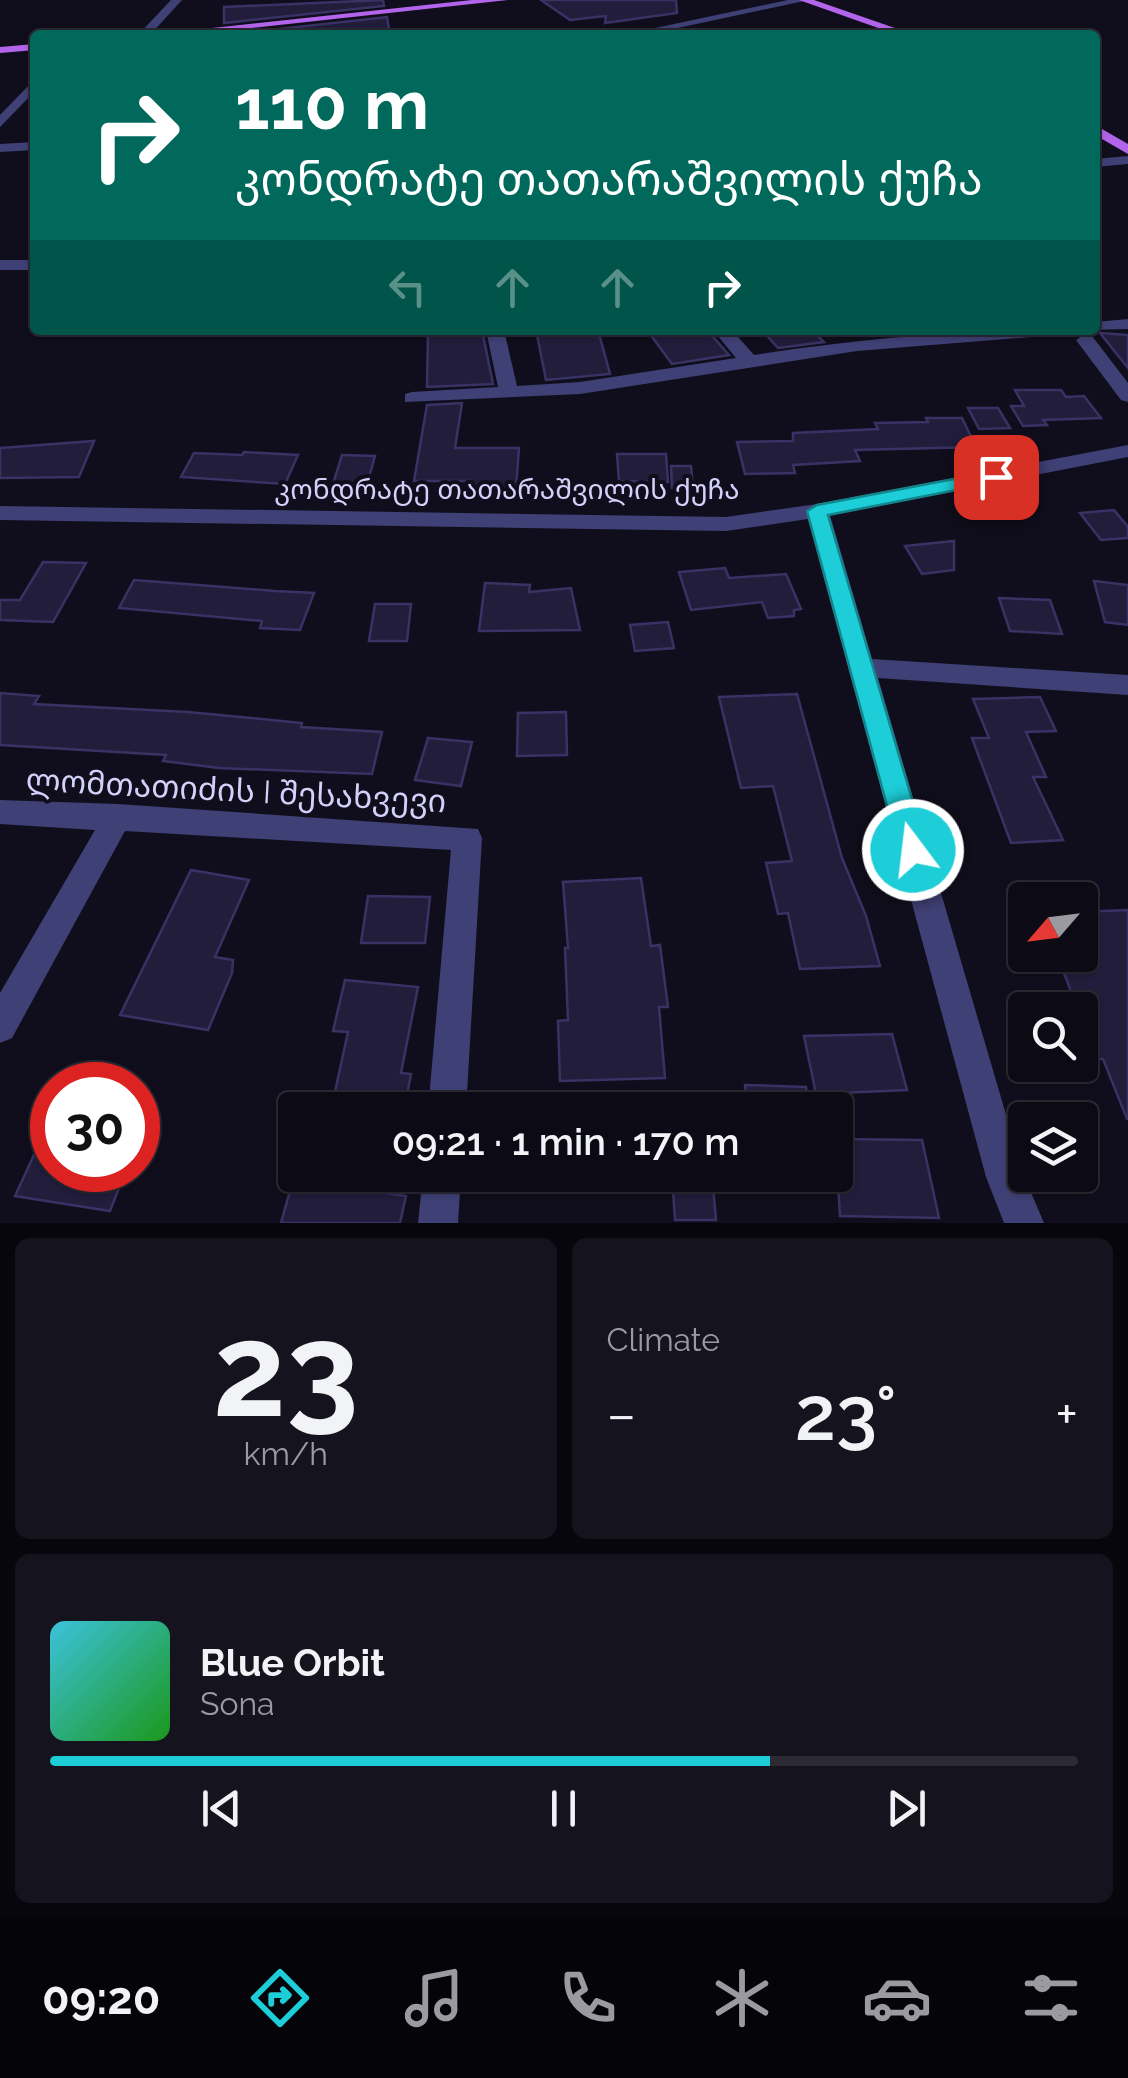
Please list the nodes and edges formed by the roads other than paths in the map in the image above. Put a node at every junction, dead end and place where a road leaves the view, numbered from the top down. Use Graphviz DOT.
graph roads {
  1 [pos="177,0"];
  2 [pos="503,0"];
  3 [pos="804,0"];
  4 [pos="149,30"];
  5 [pos="204,30"];
  6 [pos="653,30"];
  7 [pos="894,30"];
  8 [pos="30,47"];
  9 [pos="0,50"];
  10 [pos="30,89"];
  11 [pos="0,123"];
  12 [pos="1100,132"];
  13 [pos="30,146"];
  14 [pos="0,148"];
  15 [pos="1128,150"];
  16 [pos="1128,160"];
  17 [pos="1100,163"];
  18 [pos="0,264"];
  19 [pos="30,264"];
  20 [pos="1128,324"];
  21 [pos="1100,331"];
  22 [pos="496,335"];
  23 [pos="726,335"];
  24 [pos="846,335"];
  25 [pos="931,335"];
  26 [pos="1091,335"];
  27 [pos="857,345"];
  28 [pos="749,362"];
  29 [pos="509,393"];
  30 [pos="1128,396"];
  31 [pos="412,398"];
  32 [pos="1128,451"];
  33 [pos="817,511"];
  34 [pos="0,513"];
  35 [pos="862,668"];
  36 [pos="1128,684"];
  37 [pos="0,812"];
  38 [pos="118,816"];
  39 [pos="0,1026"];
  40 [pos="447,1092"];
  41 [pos="441,1192"];
  42 [pos="438,1223"];
  43 [pos="1024,1223"];
  1 -- 4 [label="street"];
  2 -- 5 [label="main road"];
  3 -- 6 [label="street"];
  3 -- 7 [label="main road"];
  8 -- 9 [label="main road"];
  10 -- 11 [label="street"];
  12 -- 15 [label="main road"];
  13 -- 14 [label="street"];
  16 -- 17 [label="street"];
  18 -- 19 [label="street"];
  20 -- 21 [label="street"];
  22 -- 29 [label="street"];
  23 -- 28 [label="street"];
  24 -- 27 [label="street"];
  25 -- 27 [label="street"];
  26 -- 30 [label="street"];
  27 -- 28 [label="street"];
  28 -- 29 [label="street"];
  29 -- 31 [label="street"];
  32 -- 33 [label="street, კონდრატე თათარაშვილის ქუჩა"];
  33 -- 34 [label="street, კონდრატე თათარაშვილის ქუჩა"];
  33 -- 35 [label="street"];
  35 -- 36 [label="street"];
  35 -- 43 [label="street"];
  37 -- 38 [label="street, ლომთათიძის I შესახვევი"];
  38 -- 39 [label="street"];
  38 -- 40 [label="street, ლომთათიძის I შესახვევი"];
  41 -- 42 [label="street"];
}
